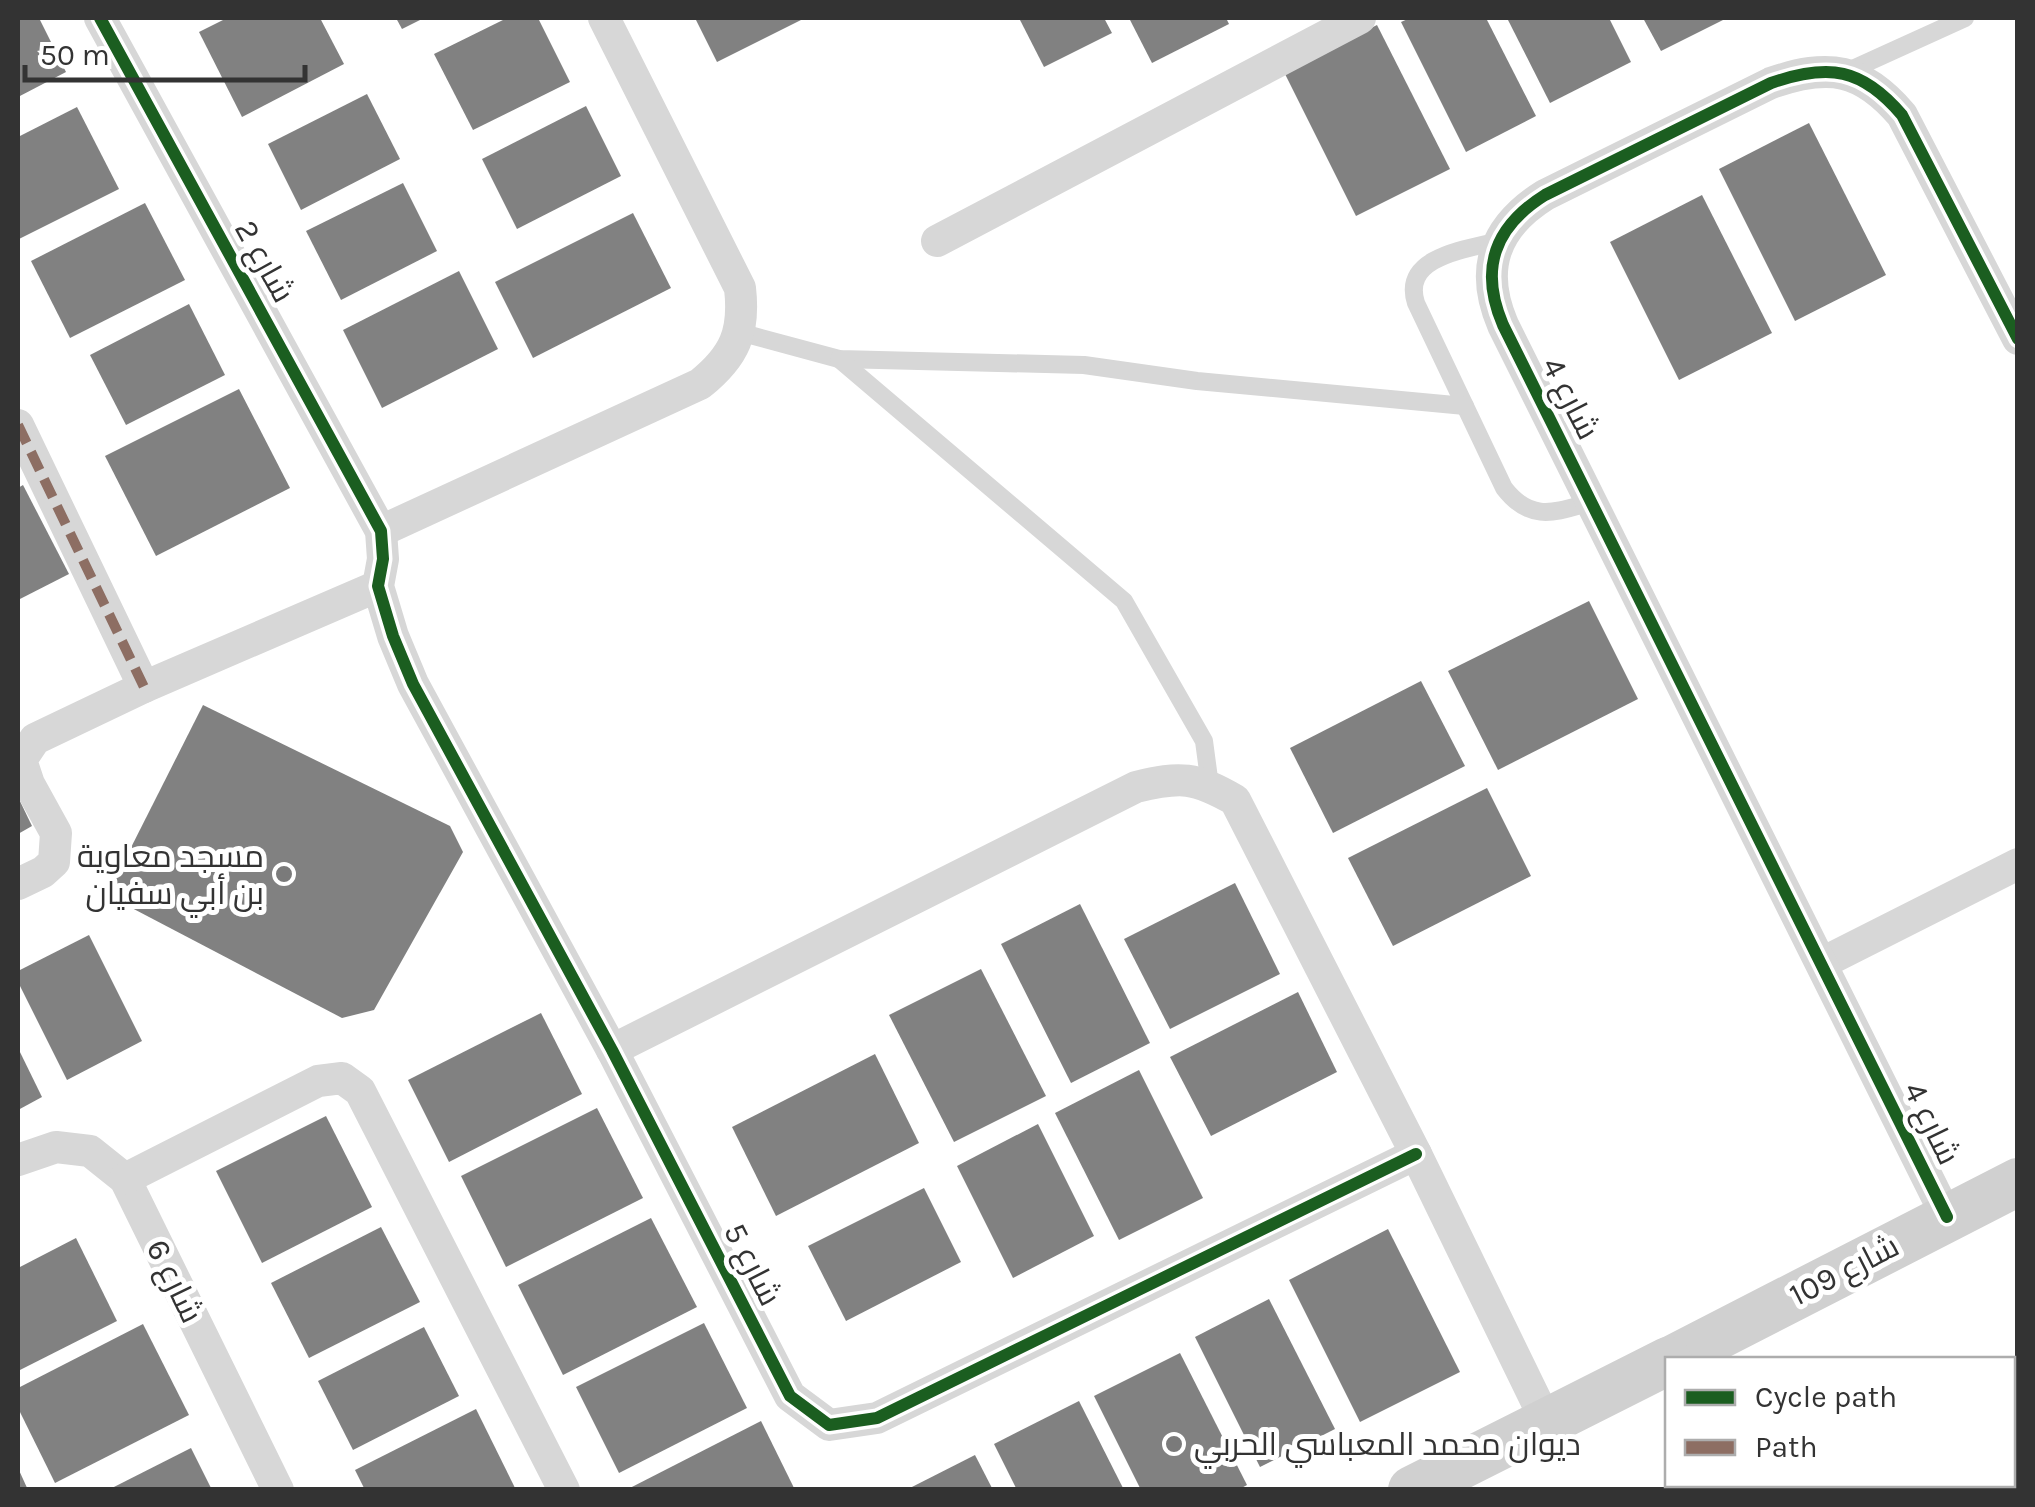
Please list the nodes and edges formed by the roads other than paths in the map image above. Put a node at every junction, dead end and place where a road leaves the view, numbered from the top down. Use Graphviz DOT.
graph roads {
  1 [pos="100,18"];
  2 [pos="604,18"];
  3 [pos="1360,18"];
  4 [pos="1966,18"];
  5 [pos="1843,73"];
  6 [pos="937,241"];
  7 [pos="1499,241"];
  8 [pos="740,332"];
  9 [pos="2018,340"];
  10 [pos="840,359"];
  11 [pos="1465,406"];
  12 [pos="18,425"];
  13 [pos="1592,502"];
  14 [pos="382,531"];
  15 [pos="378,586"];
  16 [pos="144,687"];
  17 [pos="1210,786"];
  18 [pos="2018,864"];
  19 [pos="18,884"];
  20 [pos="1822,963"];
  21 [pos="612,1050"];
  22 [pos="1416,1154"];
  23 [pos="18,1160"];
  24 [pos="125,1179"];
  25 [pos="2018,1182"];
  26 [pos="1948,1217"];
  27 [pos="1675,1357"];
  28 [pos="1665,1362"];
  29 [pos="1547,1423"];
  30 [pos="278,1490"];
  31 [pos="564,1490"];
  32 [pos="1412,1490"];
  1 -- 14 [label="street, شارع 2"];
  2 -- 8 [label="street"];
  3 -- 6 [label="street"];
  4 -- 5 [label="lane"];
  5 -- 7 [label="street"];
  5 -- 9 [label="street"];
  7 -- 11 [label="lane"];
  7 -- 13 [label="street, شارع 4"];
  8 -- 10 [label="lane"];
  8 -- 14 [label="street"];
  10 -- 11 [label="lane"];
  10 -- 17 [label="lane"];
  11 -- 13 [label="lane"];
  12 -- 16 [label="street"];
  13 -- 20 [label="street, شارع 4"];
  14 -- 15 [label="street, شارع 5"];
  15 -- 16 [label="street"];
  15 -- 21 [label="street, شارع 5"];
  16 -- 19 [label="street"];
  17 -- 21 [label="street"];
  17 -- 22 [label="street"];
  18 -- 20 [label="street"];
  20 -- 26 [label="street, شارع 4"];
  21 -- 22 [label="street, شارع 5"];
  22 -- 29 [label="street"];
  23 -- 24 [label="street, شارع 6"];
  24 -- 30 [label="street, شارع 6"];
  24 -- 31 [label="street"];
  25 -- 26 [label="street, شارع 109"];
  26 -- 27 [label="street, شارع 109"];
  28 -- 29 [label="street, شارع 109"];
  29 -- 32 [label="street, شارع 109"];
}
